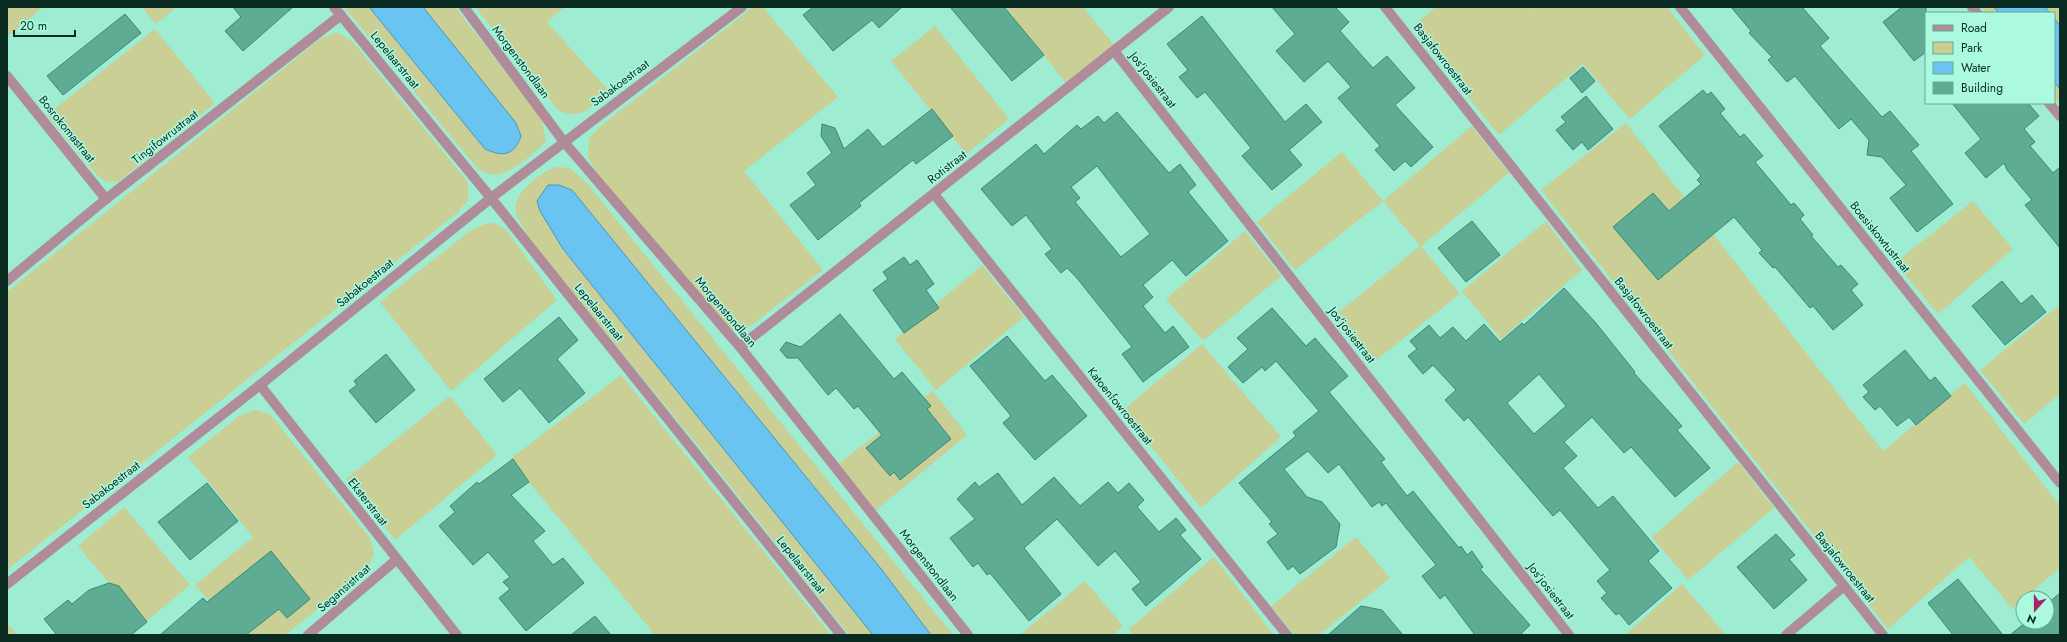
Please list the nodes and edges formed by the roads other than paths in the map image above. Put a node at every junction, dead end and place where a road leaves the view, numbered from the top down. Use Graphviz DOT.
graph roads {
  1 [pos="464,7"];
  2 [pos="742,7"];
  3 [pos="1169,7"];
  4 [pos="1385,7"];
  5 [pos="1680,7"];
  6 [pos="337,11"];
  7 [pos="1115,52"];
  8 [pos="7,76"];
  9 [pos="2050,104"];
  10 [pos="2060,116"];
  11 [pos="564,142"];
  12 [pos="934,194"];
  13 [pos="492,198"];
  14 [pos="106,199"];
  15 [pos="7,281"];
  16 [pos="740,347"];
  17 [pos="260,385"];
  18 [pos="2060,483"];
  19 [pos="396,560"];
  20 [pos="7,584"];
  21 [pos="1844,586"];
  22 [pos="308,635"];
  23 [pos="457,635"];
  24 [pos="841,635"];
  25 [pos="968,635"];
  26 [pos="1287,635"];
  27 [pos="1569,635"];
  28 [pos="1786,635"];
  29 [pos="1883,635"];
  1 -- 11 [label="street, Morgenstondlaan"];
  2 -- 11 [label="street, Sabakoestraat"];
  3 -- 7 [label="street, Rotistraat"];
  4 -- 21 [label="street, Basjafowroestraat"];
  5 -- 18 [label="street, Boesiskowtustraat"];
  6 -- 13 [label="street, Lepelaarstraat"];
  6 -- 14 [label="street, Tingifowrustraat"];
  7 -- 12 [label="street, Rotistraat"];
  7 -- 27 [label="street, Jos'josiestraat"];
  8 -- 14 [label="street, Bosrokomastraat"];
  9 -- 10 [label="street"];
  11 -- 13 [label="street, Sabakoestraat"];
  11 -- 16 [label="street, Morgenstondlaan"];
  12 -- 16 [label="street, Rotistraat"];
  12 -- 26 [label="street, Katoenfowroestraat"];
  13 -- 17 [label="street, Sabakoestraat"];
  13 -- 24 [label="street, Lepelaarstraat"];
  14 -- 15 [label="street, Tingifowrustraat"];
  16 -- 25 [label="street, Morgenstondlaan"];
  17 -- 19 [label="street, Eksterstraat"];
  17 -- 20 [label="street, Sabakoestraat"];
  19 -- 22 [label="street, Segansistraat"];
  19 -- 23 [label="street, Eksterstraat"];
  21 -- 28 [label="street"];
  21 -- 29 [label="street, Basjafowroestraat"];
}
